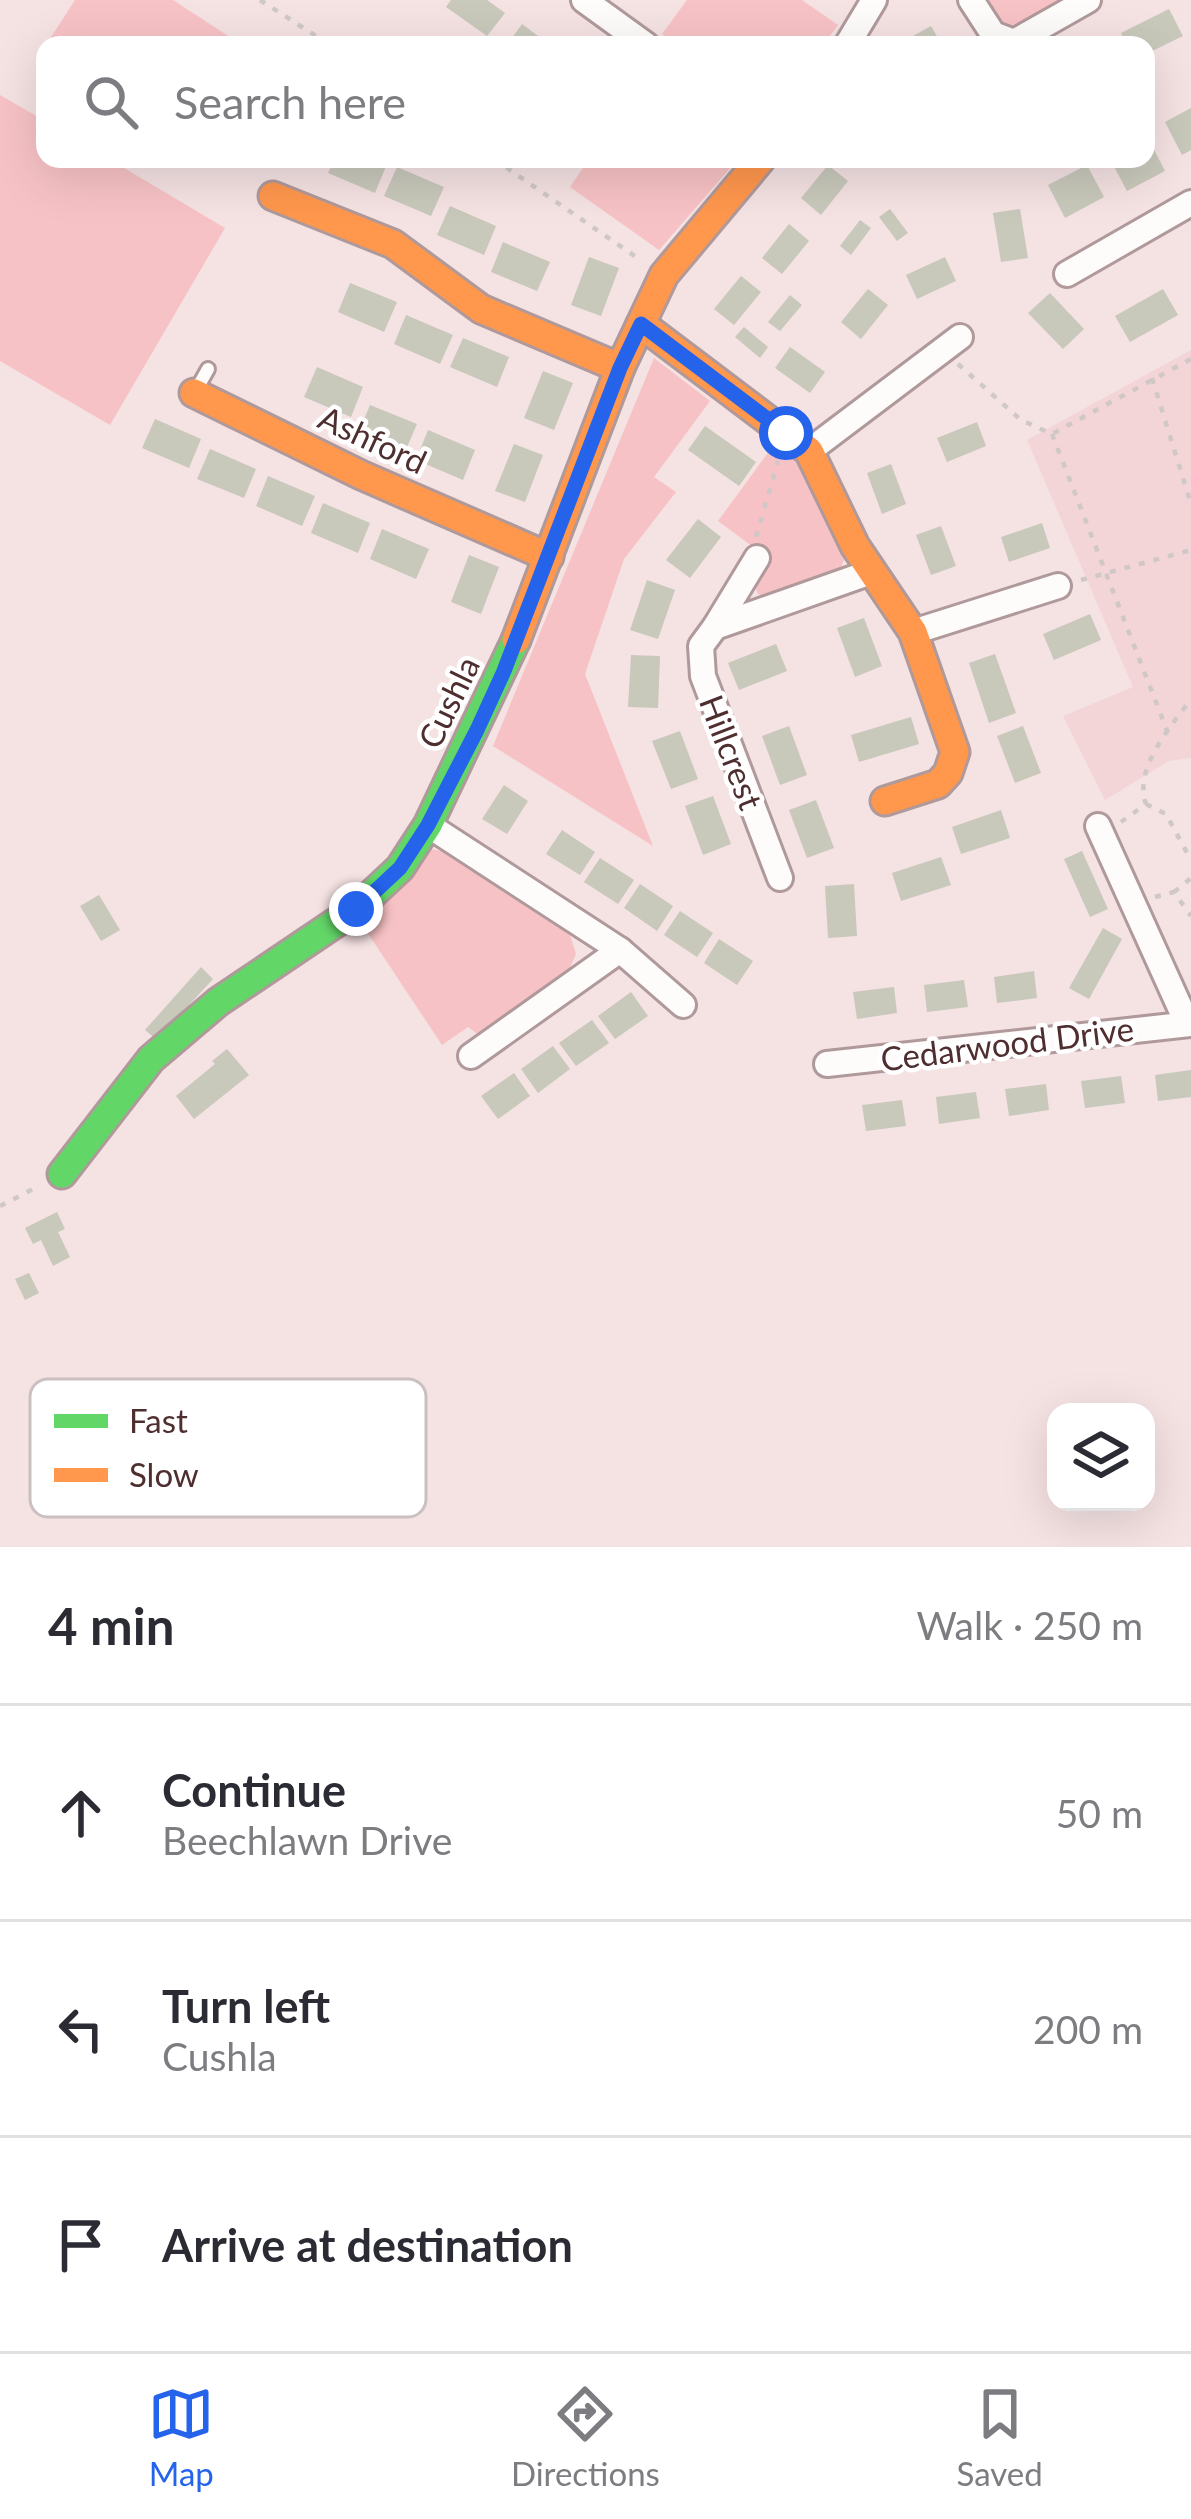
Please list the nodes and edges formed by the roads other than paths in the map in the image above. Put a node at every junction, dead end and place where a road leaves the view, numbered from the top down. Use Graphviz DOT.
graph roads {
  1 [pos="584,0"];
  2 [pos="843,0"];
  3 [pos="971,0"];
  4 [pos="1088,0"];
  5 [pos="870,8"];
  6 [pos="634,36"];
  7 [pos="853,36"];
  8 [pos="998,36"];
  9 [pos="1025,36"];
  10 [pos="753,168"];
  11 [pos="1191,203"];
  12 [pos="270,207"];
  13 [pos="1067,272"];
  14 [pos="641,324"];
  15 [pos="952,344"];
  16 [pos="620,368"];
  17 [pos="201,381"];
  18 [pos="809,452"];
  19 [pos="549,557"];
  20 [pos="758,558"];
  21 [pos="871,572"];
  22 [pos="1058,586"];
  23 [pos="715,627"];
  24 [pos="913,632"];
  25 [pos="886,801"];
  26 [pos="428,825"];
  27 [pos="1101,831"];
  28 [pos="780,878"];
  29 [pos="620,950"];
  30 [pos="683,1005"];
  31 [pos="1189,1023"];
  32 [pos="466,1048"];
  33 [pos="827,1064"];
  34 [pos="62,1174"];
  1 -- 6 [label="street"];
  2 -- 5 [label="street"];
  3 -- 8 [label="street"];
  4 -- 9 [label="street"];
  5 -- 7 [label="street"];
  10 -- 14 [label="street, Cushla"];
  11 -- 13 [label="street"];
  12 -- 16 [label="street"];
  14 -- 16 [label="street, Cushla"];
  14 -- 18 [label="street"];
  15 -- 18 [label="street"];
  16 -- 19 [label="street, Cushla"];
  17 -- 19 [label="street, Ashford"];
  18 -- 21 [label="street"];
  19 -- 26 [label="street, Cushla"];
  20 -- 23 [label="street, Hillcrest"];
  21 -- 23 [label="street"];
  21 -- 24 [label="street"];
  22 -- 24 [label="street"];
  23 -- 28 [label="street, Hillcrest"];
  24 -- 25 [label="street"];
  26 -- 29 [label="street"];
  26 -- 34 [label="street, Cushla"];
  27 -- 31 [label="street, Cedarwood Drive"];
  29 -- 30 [label="street"];
  29 -- 32 [label="street"];
  31 -- 33 [label="street, Cedarwood Drive"];
}
